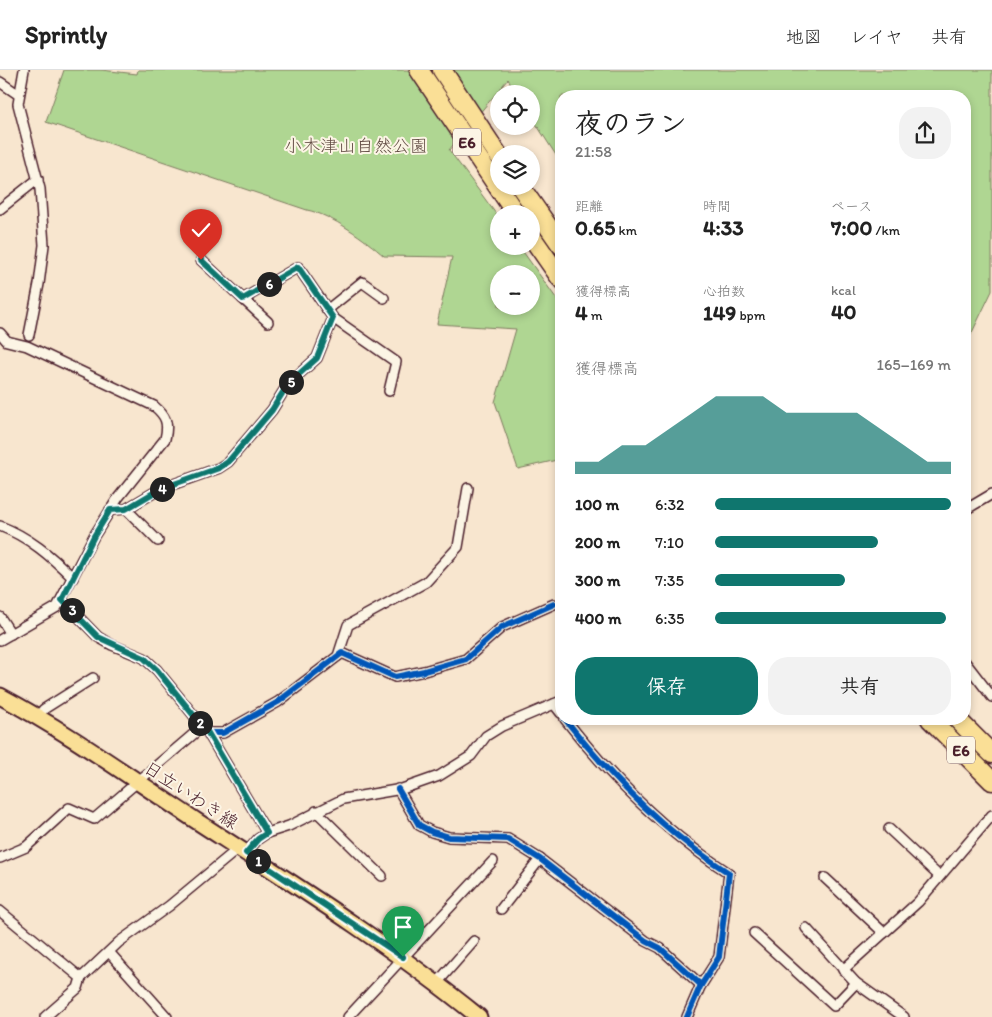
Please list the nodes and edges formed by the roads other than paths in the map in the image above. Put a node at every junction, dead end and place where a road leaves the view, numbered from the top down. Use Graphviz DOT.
graph roads {
  1 [pos="24,70"];
  2 [pos="419,70"];
  3 [pos="442,70"];
  4 [pos="0,82"];
  5 [pos="18,95"];
  6 [pos="492,145"];
  7 [pos="38,179"];
  8 [pos="526,195"];
  9 [pos="510,205"];
  10 [pos="0,210"];
  11 [pos="555,236"];
  12 [pos="540,249"];
  13 [pos="201,260"];
  14 [pos="555,270"];
  15 [pos="384,298"];
  16 [pos="243,299"];
  17 [pos="327,310"];
  18 [pos="333,318"];
  19 [pos="268,322"];
  20 [pos="0,333"];
  21 [pos="29,335"];
  22 [pos="389,391"];
  23 [pos="468,488"];
  24 [pos="992,494"];
  25 [pos="971,506"];
  26 [pos="126,509"];
  27 [pos="110,510"];
  28 [pos="0,526"];
  29 [pos="158,541"];
  30 [pos="72,578"];
  31 [pos="62,600"];
  32 [pos="554,604"];
  33 [pos="0,617"];
  34 [pos="11,634"];
  35 [pos="0,640"];
  36 [pos="338,656"];
  37 [pos="971,670"];
  38 [pos="93,678"];
  39 [pos="0,696"];
  40 [pos="992,697"];
  41 [pos="555,703"];
  42 [pos="37,717"];
  43 [pos="570,725"];
  44 [pos="936,725"];
  45 [pos="963,725"];
  46 [pos="205,729"];
  47 [pos="992,754"];
  48 [pos="136,781"];
  49 [pos="992,782"];
  50 [pos="398,790"];
  51 [pos="316,811"];
  52 [pos="992,815"];
  53 [pos="889,829"];
  54 [pos="267,833"];
  55 [pos="242,850"];
  56 [pos="0,858"];
  57 [pos="540,859"];
  58 [pos="493,861"];
  59 [pos="382,876"];
  60 [pos="939,876"];
  61 [pos="825,878"];
  62 [pos="501,909"];
  63 [pos="0,911"];
  64 [pos="806,928"];
  65 [pos="884,932"];
  66 [pos="754,934"];
  67 [pos="474,941"];
  68 [pos="109,952"];
  69 [pos="403,957"];
  70 [pos="843,970"];
  71 [pos="81,978"];
  72 [pos="437,983"];
  73 [pos="856,983"];
  74 [pos="701,985"];
  75 [pos="45,1017"];
  76 [pos="167,1017"];
  77 [pos="348,1017"];
  78 [pos="479,1017"];
  79 [pos="687,1017"];
  80 [pos="904,1017"];
  1 -- 5 [label="street"];
  2 -- 9 [label="highway, E6"];
  3 -- 6 [label="highway, E6"];
  4 -- 5 [label="street"];
  5 -- 7 [label="street"];
  7 -- 10 [label="street"];
  7 -- 21 [label="street"];
  8 -- 11 [label="highway"];
  12 -- 14 [label="highway"];
  13 -- 16 [label="street"];
  15 -- 17 [label="street"];
  16 -- 17 [label="street"];
  16 -- 19 [label="street"];
  17 -- 18 [label="street"];
  18 -- 22 [label="street"];
  18 -- 26 [label="street"];
  20 -- 27 [label="street"];
  23 -- 36 [label="street"];
  24 -- 25 [label="street"];
  26 -- 27 [label="street"];
  26 -- 29 [label="street"];
  27 -- 30 [label="street"];
  28 -- 30 [label="street"];
  30 -- 31 [label="street"];
  31 -- 34 [label="street"];
  31 -- 46 [label="street"];
  32 -- 36 [label="street"];
  33 -- 34 [label="street"];
  34 -- 35 [label="street"];
  36 -- 46 [label="street"];
  37 -- 40 [label="street"];
  38 -- 42 [label="street"];
  39 -- 42 [label="main road, 日立いわき線"];
  41 -- 50 [label="street"];
  42 -- 48 [label="main road, 日立いわき線"];
  43 -- 74 [label="street"];
  44 -- 49 [label="highway, E6"];
  45 -- 47 [label="highway, E6"];
  46 -- 48 [label="street"];
  46 -- 54 [label="street"];
  48 -- 55 [label="main road, 日立いわき線"];
  48 -- 56 [label="street"];
  50 -- 51 [label="street"];
  50 -- 57 [label="street"];
  51 -- 54 [label="street"];
  51 -- 59 [label="street"];
  52 -- 60 [label="street"];
  53 -- 60 [label="street"];
  54 -- 55 [label="street"];
  55 -- 68 [label="street"];
  55 -- 69 [label="main road, 日立いわき線"];
  57 -- 62 [label="street"];
  57 -- 74 [label="street"];
  58 -- 69 [label="street"];
  60 -- 65 [label="street"];
  61 -- 65 [label="street"];
  63 -- 71 [label="street"];
  64 -- 70 [label="street"];
  65 -- 70 [label="street"];
  66 -- 73 [label="street"];
  67 -- 72 [label="street"];
  68 -- 71 [label="street"];
  68 -- 76 [label="street"];
  69 -- 72 [label="main road, 日立いわき線"];
  69 -- 77 [label="street"];
  70 -- 73 [label="street"];
  71 -- 75 [label="street"];
  72 -- 78 [label="main road, 日立いわき線"];
  73 -- 80 [label="street"];
  74 -- 79 [label="street"];
}
